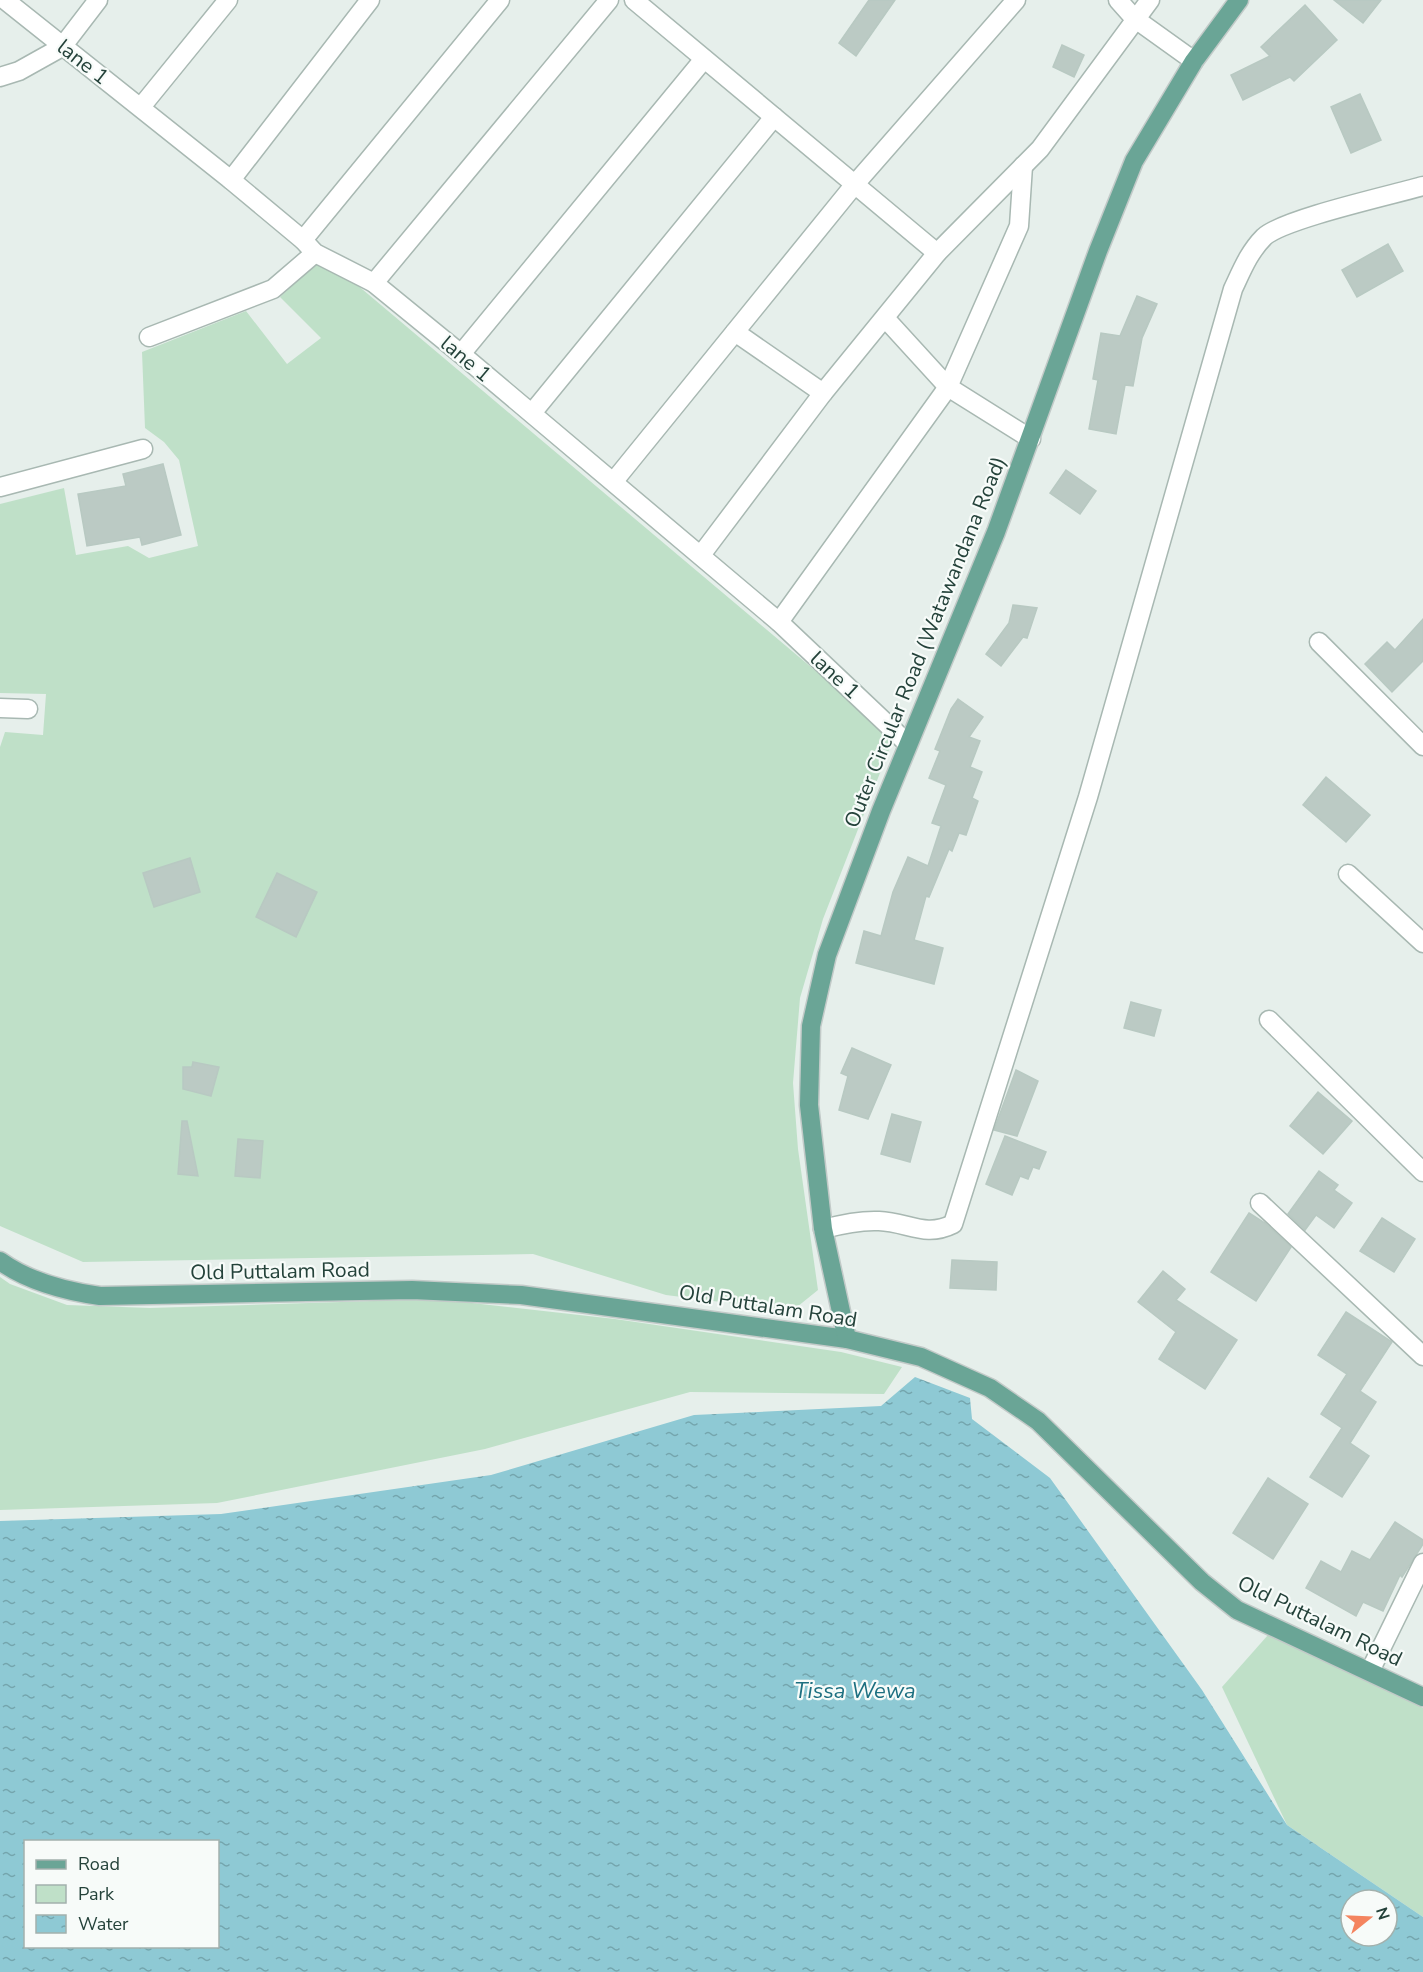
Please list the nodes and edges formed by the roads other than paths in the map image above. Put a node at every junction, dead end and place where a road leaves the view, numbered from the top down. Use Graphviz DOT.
graph roads {
  1 [pos="4,0"];
  2 [pos="98,0"];
  3 [pos="228,0"];
  4 [pos="370,0"];
  5 [pos="500,0"];
  6 [pos="609,0"];
  7 [pos="634,0"];
  8 [pos="1016,0"];
  9 [pos="1118,0"];
  10 [pos="1150,0"];
  11 [pos="1239,0"];
  12 [pos="1134,18"];
  13 [pos="62,46"];
  14 [pos="704,59"];
  15 [pos="1194,61"];
  16 [pos="0,77"];
  17 [pos="141,107"];
  18 [pos="774,117"];
  19 [pos="1023,166"];
  20 [pos="231,180"];
  21 [pos="855,184"];
  22 [pos="1423,186"];
  23 [pos="309,246"];
  24 [pos="937,253"];
  25 [pos="374,283"];
  26 [pos="885,318"];
  27 [pos="735,332"];
  28 [pos="149,337"];
  29 [pos="461,354"];
  30 [pos="948,387"];
  31 [pos="823,393"];
  32 [pos="532,413"];
  33 [pos="1031,438"];
  34 [pos="143,449"];
  35 [pos="614,481"];
  36 [pos="0,487"];
  37 [pos="701,555"];
  38 [pos="779,622"];
  39 [pos="1319,642"];
  40 [pos="0,708"];
  41 [pos="28,708"];
  42 [pos="908,744"];
  43 [pos="1423,746"];
  44 [pos="1348,874"];
  45 [pos="1423,943"];
  46 [pos="1269,1020"];
  47 [pos="1423,1172"];
  48 [pos="1260,1203"];
  49 [pos="823,1228"];
  50 [pos="0,1262"];
  51 [pos="847,1339"];
  52 [pos="1423,1356"];
  53 [pos="1423,1563"];
  54 [pos="1370,1671"];
  55 [pos="1423,1697"];
  1 -- 13 [label="street, lane 1"];
  2 -- 13 [label="street"];
  3 -- 17 [label="street"];
  4 -- 20 [label="street"];
  5 -- 23 [label="street"];
  6 -- 25 [label="street"];
  7 -- 14 [label="street"];
  8 -- 21 [label="street"];
  9 -- 12 [label="street"];
  10 -- 12 [label="street"];
  11 -- 15 [label="main road, Outer Circular Road (Watawandana Road)"];
  12 -- 15 [label="street"];
  12 -- 19 [label="street"];
  13 -- 16 [label="street"];
  13 -- 17 [label="street, lane 1"];
  14 -- 18 [label="street"];
  14 -- 29 [label="street"];
  15 -- 33 [label="main road, Outer Circular Road (Watawandana Road)"];
  17 -- 20 [label="street, lane 1"];
  18 -- 21 [label="street"];
  18 -- 32 [label="street"];
  19 -- 24 [label="street"];
  19 -- 30 [label="street"];
  20 -- 23 [label="street, lane 1"];
  21 -- 24 [label="street"];
  21 -- 27 [label="street"];
  22 -- 49 [label="street"];
  23 -- 25 [label="street, lane 1"];
  23 -- 28 [label="street"];
  24 -- 26 [label="street"];
  25 -- 29 [label="street, lane 1"];
  26 -- 30 [label="street"];
  26 -- 31 [label="street"];
  27 -- 31 [label="street"];
  27 -- 35 [label="street"];
  29 -- 32 [label="street, lane 1"];
  30 -- 33 [label="street"];
  30 -- 38 [label="street"];
  31 -- 37 [label="street"];
  32 -- 35 [label="street, lane 1"];
  33 -- 42 [label="main road, Outer Circular Road (Watawandana Road)"];
  34 -- 36 [label="street"];
  35 -- 37 [label="street, lane 1"];
  37 -- 38 [label="street, lane 1"];
  38 -- 42 [label="street, lane 1"];
  39 -- 43 [label="street"];
  40 -- 41 [label="street"];
  42 -- 49 [label="main road, Outer Circular Road (Watawandana Road)"];
  44 -- 45 [label="street"];
  46 -- 47 [label="street"];
  48 -- 52 [label="street"];
  49 -- 51 [label="main road, Outer Circular Road (Watawandana Road)"];
  50 -- 51 [label="main road, Old Puttalam Road"];
  51 -- 54 [label="main road, Old Puttalam Road"];
  53 -- 54 [label="street"];
  54 -- 55 [label="main road, Old Puttalam Road"];
}
